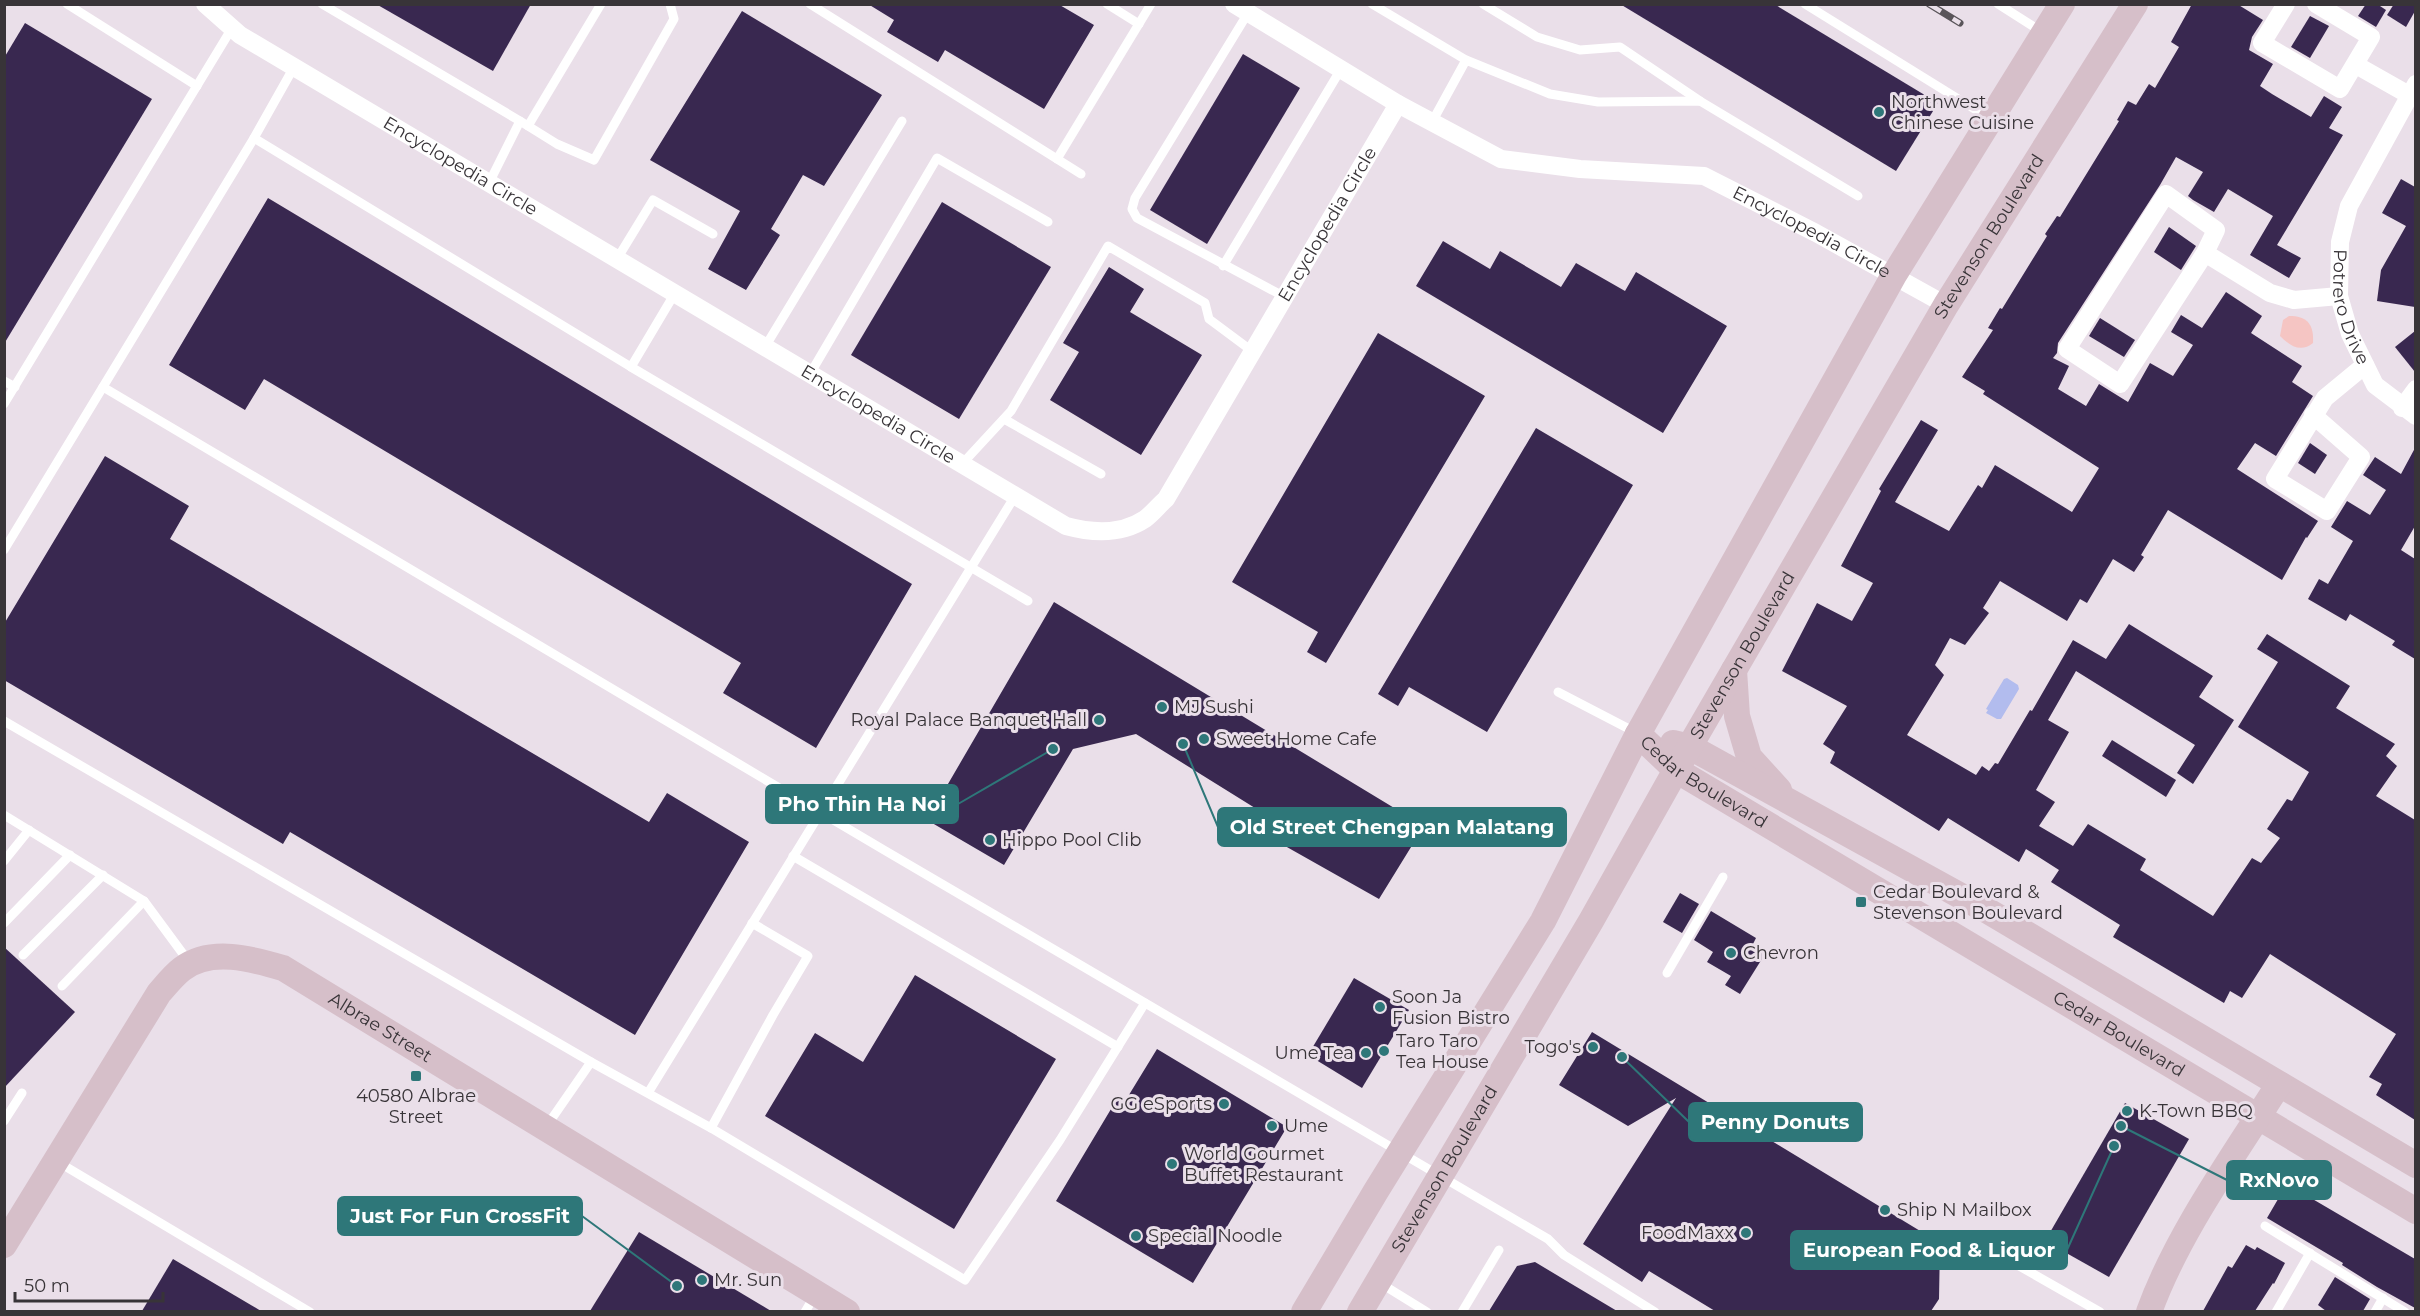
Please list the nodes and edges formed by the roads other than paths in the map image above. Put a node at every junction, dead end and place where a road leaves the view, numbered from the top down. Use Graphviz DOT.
graph roads {
  1 [pos="67,4"];
  2 [pos="206,4"];
  3 [pos="322,4"];
  4 [pos="601,4"];
  5 [pos="670,4"];
  6 [pos="810,4"];
  7 [pos="1107,4"];
  8 [pos="1151,4"];
  9 [pos="1371,4"];
  10 [pos="1805,4"];
  11 [pos="1998,4"];
  12 [pos="2062,4"];
  13 [pos="2135,4"];
  14 [pos="2286,4"];
  15 [pos="2316,4"];
  16 [pos="1488,6"];
  17 [pos="1241,9"];
  18 [pos="1139,24"];
  19 [pos="232,28"];
  20 [pos="2044,33"];
  21 [pos="1466,60"];
  22 [pos="2356,65"];
  23 [pos="294,67"];
  24 [pos="1341,69"];
  25 [pos="197,86"];
  26 [pos="2412,90"];
  27 [pos="1700,101"];
  28 [pos="1398,104"];
  29 [pos="1991,119"];
  30 [pos="902,121"];
  31 [pos="1432,122"];
  32 [pos="524,124"];
  33 [pos="254,138"];
  34 [pos="1057,159"];
  35 [pos="1081,174"];
  36 [pos="489,183"];
  37 [pos="1858,196"];
  38 [pos="1048,222"];
  39 [pos="713,234"];
  40 [pos="2205,254"];
  41 [pos="617,259"];
  42 [pos="1223,266"];
  43 [pos="1894,276"];
  44 [pos="675,293"];
  45 [pos="2339,296"];
  46 [pos="1285,297"];
  47 [pos="1946,305"];
  48 [pos="765,347"];
  49 [pos="1252,351"];
  50 [pos="2365,365"];
  51 [pos="631,367"];
  52 [pos="810,374"];
  53 [pos="4,381"];
  54 [pos="15,387"];
  55 [pos="104,387"];
  56 [pos="2415,389"];
  57 [pos="4,405"];
  58 [pos="2409,412"];
  59 [pos="2313,415"];
  60 [pos="1004,419"];
  61 [pos="962,464"];
  62 [pos="1101,474"];
  63 [pos="1015,496"];
  64 [pos="4,550"];
  65 [pos="971,568"];
  66 [pos="1028,601"];
  67 [pos="1734,670"];
  68 [pos="1558,692"];
  69 [pos="4,721"];
  70 [pos="1638,734"];
  71 [pos="1690,747"];
  72 [pos="1676,770"];
  73 [pos="1793,805"];
  74 [pos="820,812"];
  75 [pos="4,815"];
  76 [pos="29,830"];
  77 [pos="70,855"];
  78 [pos="793,856"];
  79 [pos="4,861"];
  80 [pos="103,875"];
  81 [pos="1723,877"];
  82 [pos="144,901"];
  83 [pos="4,923"];
  84 [pos="752,923"];
  85 [pos="23,955"];
  86 [pos="190,964"];
  87 [pos="1667,973"];
  88 [pos="62,986"];
  89 [pos="1145,1003"];
  90 [pos="1118,1047"];
  91 [pos="591,1062"];
  92 [pos="2278,1084"];
  93 [pos="648,1093"];
  94 [pos="21,1094"];
  95 [pos="2258,1117"];
  96 [pos="4,1121"];
  97 [pos="546,1127"];
  98 [pos="711,1128"];
  99 [pos="1400,1152"];
  100 [pos="56,1161"];
  101 [pos="2415,1165"];
  102 [pos="1440,1175"];
  103 [pos="2415,1210"];
  104 [pos="2265,1226"];
  105 [pos="11,1230"];
  106 [pos="1963,1237"];
  107 [pos="1499,1250"];
  108 [pos="2310,1253"];
  109 [pos="1378,1281"];
  110 [pos="2383,1298"];
  111 [pos="811,1302"];
  112 [pos="310,1311"];
  113 [pos="847,1311"];
  114 [pos="1304,1311"];
  115 [pos="1360,1311"];
  116 [pos="1427,1311"];
  117 [pos="1462,1311"];
  118 [pos="1655,1311"];
  119 [pos="2100,1311"];
  120 [pos="2149,1311"];
  121 [pos="2276,1311"];
  122 [pos="2375,1311"];
  123 [pos="2405,1311"];
  1 -- 25 [label="lane"];
  2 -- 19 [label="street, Encyclopedia Circle"];
  3 -- 32 [label="lane"];
  4 -- 32 [label="lane"];
  5 -- 32 [label="lane"];
  6 -- 34 [label="lane"];
  7 -- 18 [label="lane"];
  8 -- 18 [label="lane"];
  9 -- 21 [label="lane"];
  10 -- 29 [label="lane"];
  11 -- 20 [label="lane"];
  12 -- 20 [label="main road"];
  13 -- 47 [label="main road, Stevenson Boulevard"];
  14 -- 22 [label="street"];
  15 -- 22 [label="street"];
  16 -- 27 [label="lane"];
  17 -- 24 [label="street, Encyclopedia Circle"];
  17 -- 42 [label="lane"];
  18 -- 34 [label="lane"];
  19 -- 23 [label="street, Encyclopedia Circle"];
  19 -- 25 [label="lane"];
  20 -- 29 [label="main road"];
  21 -- 27 [label="lane"];
  21 -- 31 [label="lane"];
  22 -- 26 [label="street"];
  23 -- 33 [label="lane"];
  23 -- 36 [label="street, Encyclopedia Circle"];
  24 -- 28 [label="street, Encyclopedia Circle"];
  24 -- 42 [label="lane"];
  25 -- 54 [label="lane"];
  26 -- 45 [label="street, Potrero Drive"];
  27 -- 37 [label="lane"];
  28 -- 31 [label="street, Encyclopedia Circle"];
  28 -- 46 [label="street, Encyclopedia Circle"];
  29 -- 43 [label="main road"];
  30 -- 48 [label="lane"];
  31 -- 43 [label="street, Encyclopedia Circle"];
  32 -- 36 [label="lane"];
  33 -- 51 [label="lane"];
  33 -- 55 [label="lane"];
  34 -- 35 [label="lane"];
  36 -- 41 [label="street, Encyclopedia Circle"];
  38 -- 52 [label="lane"];
  39 -- 41 [label="lane"];
  40 -- 40 [label="street"];
  40 -- 45 [label="street"];
  41 -- 44 [label="street, Encyclopedia Circle"];
  42 -- 46 [label="lane"];
  43 -- 47 [label="street, Encyclopedia Circle"];
  43 -- 70 [label="main road"];
  44 -- 48 [label="street, Encyclopedia Circle"];
  44 -- 51 [label="lane"];
  45 -- 50 [label="street, Potrero Drive"];
  46 -- 49 [label="street, Encyclopedia Circle"];
  47 -- 67 [label="main road, Stevenson Boulevard"];
  48 -- 52 [label="street, Encyclopedia Circle"];
  49 -- 60 [label="lane"];
  49 -- 63 [label="street, Encyclopedia Circle"];
  50 -- 58 [label="street, Potrero Drive"];
  50 -- 59 [label="street"];
  51 -- 65 [label="lane"];
  52 -- 61 [label="street, Encyclopedia Circle"];
  53 -- 54 [label="lane"];
  54 -- 57 [label="lane"];
  55 -- 64 [label="lane"];
  55 -- 74 [label="lane"];
  56 -- 58 [label="street"];
  59 -- 59 [label="street"];
  60 -- 61 [label="lane"];
  60 -- 62 [label="lane"];
  61 -- 63 [label="street, Encyclopedia Circle"];
  63 -- 65 [label="lane"];
  65 -- 66 [label="lane"];
  65 -- 74 [label="lane"];
  67 -- 71 [label="main road, Stevenson Boulevard"];
  67 -- 73 [label="main road"];
  68 -- 70 [label="lane"];
  69 -- 91 [label="lane"];
  70 -- 71 [label="main road, Cedar Boulevard"];
  70 -- 72 [label="main road, Cedar Boulevard"];
  70 -- 99 [label="main road"];
  71 -- 72 [label="main road, Stevenson Boulevard"];
  71 -- 73 [label="main road, Cedar Boulevard"];
  72 -- 95 [label="main road, Cedar Boulevard"];
  72 -- 102 [label="main road, Stevenson Boulevard"];
  73 -- 92 [label="main road, Cedar Boulevard"];
  74 -- 78 [label="lane"];
  74 -- 89 [label="lane"];
  75 -- 76 [label="lane"];
  76 -- 77 [label="lane"];
  76 -- 79 [label="lane"];
  77 -- 80 [label="lane"];
  77 -- 83 [label="lane"];
  78 -- 84 [label="lane"];
  78 -- 90 [label="lane"];
  80 -- 82 [label="lane"];
  80 -- 85 [label="lane"];
  81 -- 87 [label="lane"];
  82 -- 86 [label="lane"];
  82 -- 88 [label="lane"];
  84 -- 93 [label="lane"];
  84 -- 98 [label="lane"];
  86 -- 97 [label="main road, Albrae Street"];
  86 -- 100 [label="main road, Albrae Street"];
  89 -- 90 [label="lane"];
  89 -- 99 [label="lane"];
  90 -- 98 [label="lane"];
  91 -- 93 [label="lane"];
  91 -- 97 [label="lane"];
  92 -- 95 [label="main road"];
  92 -- 101 [label="main road, Cedar Boulevard"];
  93 -- 98 [label="lane"];
  94 -- 96 [label="lane"];
  95 -- 103 [label="main road, Cedar Boulevard"];
  95 -- 120 [label="main road"];
  97 -- 111 [label="main road, Albrae Street"];
  99 -- 102 [label="lane"];
  99 -- 114 [label="main road"];
  100 -- 105 [label="main road, Albrae Street"];
  100 -- 112 [label="lane"];
  102 -- 109 [label="main road, Stevenson Boulevard"];
  102 -- 118 [label="lane"];
  104 -- 108 [label="lane"];
  106 -- 119 [label="lane"];
  107 -- 117 [label="lane"];
  108 -- 110 [label="lane"];
  108 -- 121 [label="lane"];
  109 -- 115 [label="main road, Stevenson Boulevard"];
  109 -- 116 [label="lane"];
  110 -- 122 [label="lane"];
  110 -- 123 [label="lane"];
  111 -- 113 [label="main road, Albrae Street"];
}
